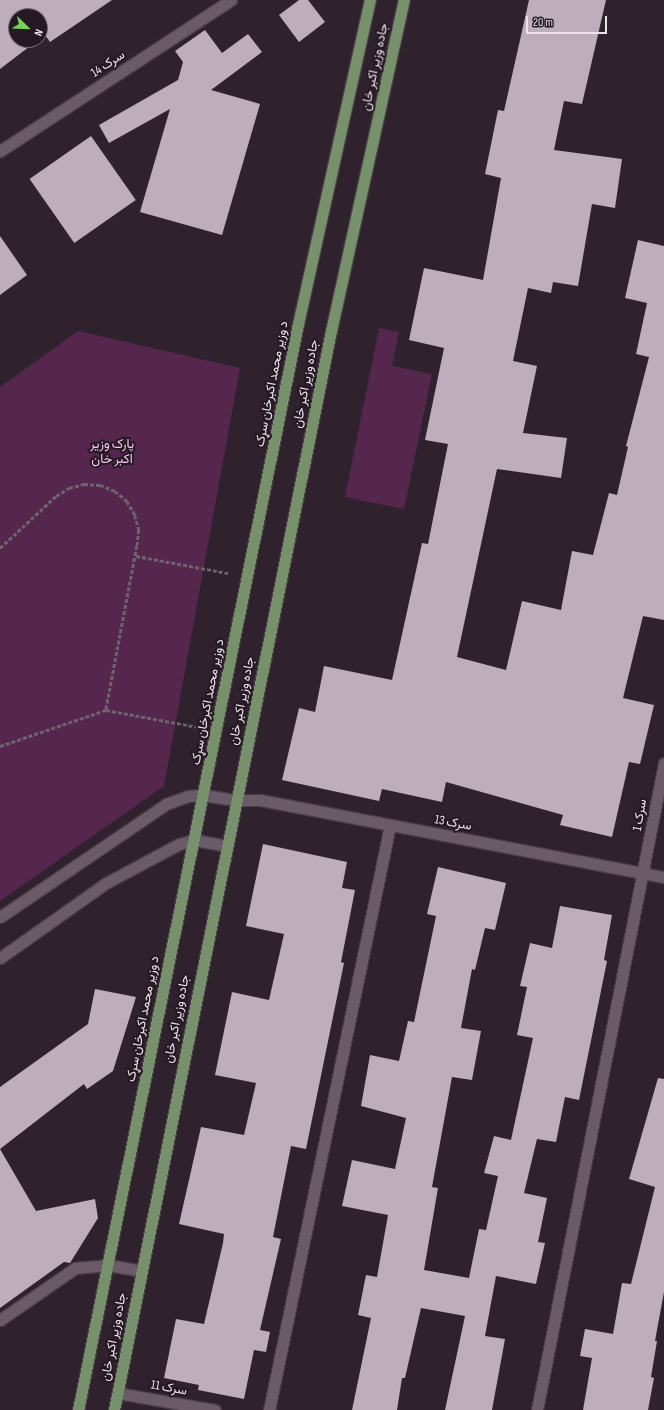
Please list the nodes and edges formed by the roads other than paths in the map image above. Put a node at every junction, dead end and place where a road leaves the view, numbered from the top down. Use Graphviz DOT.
graph roads {
  1 [pos="231,0"];
  2 [pos="370,0"];
  3 [pos="404,0"];
  4 [pos="0,151"];
  5 [pos="664,763"];
  6 [pos="203,795"];
  7 [pos="236,800"];
  8 [pos="390,825"];
  9 [pos="194,840"];
  10 [pos="227,846"];
  11 [pos="644,873"];
  12 [pos="664,877"];
  13 [pos="0,917"];
  14 [pos="0,958"];
  15 [pos="108,1265"];
  16 [pos="141,1271"];
  17 [pos="0,1320"];
  18 [pos="118,1393"];
  19 [pos="78,1410"];
  20 [pos="114,1410"];
  21 [pos="215,1410"];
  22 [pos="269,1410"];
  23 [pos="537,1410"];
  1 -- 4 [label="street, سرک 14"];
  2 -- 6 [label="main road, د وزیر محمد اکبرخان سړک"];
  3 -- 7 [label="main road, جاده وزیر اکبر خان"];
  5 -- 11 [label="street, سرک 1"];
  6 -- 7 [label="street, سرک 13"];
  6 -- 9 [label="main road, د وزیر محمد اکبرخان سړک"];
  6 -- 13 [label="street, سرک 13"];
  7 -- 8 [label="street, سرک 13"];
  7 -- 10 [label="main road, جاده وزیر اکبر خان"];
  8 -- 11 [label="street, سرک 13"];
  8 -- 22 [label="street"];
  9 -- 10 [label="street"];
  9 -- 14 [label="street"];
  9 -- 15 [label="main road, د وزیر محمد اکبرخان سړک"];
  10 -- 16 [label="main road, جاده وزیر اکبر خان"];
  11 -- 12 [label="street, سرک 13"];
  11 -- 23 [label="street, سرک 1"];
  15 -- 16 [label="street"];
  15 -- 17 [label="street"];
  15 -- 19 [label="main road, د وزیر محمد اکبرخان سړک"];
  16 -- 18 [label="main road, جاده وزیر اکبر خان"];
  18 -- 20 [label="main road, جاده وزیر اکبر خان"];
  18 -- 21 [label="street, سرک 11"];
}
